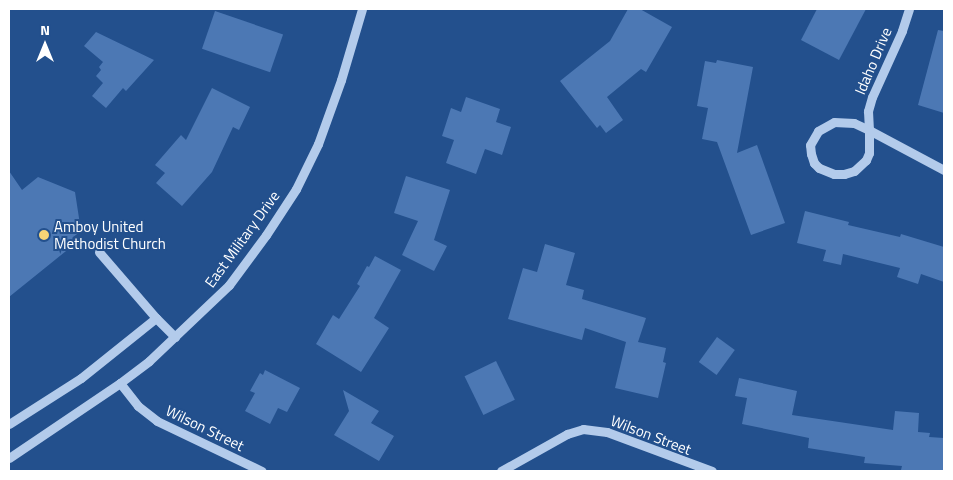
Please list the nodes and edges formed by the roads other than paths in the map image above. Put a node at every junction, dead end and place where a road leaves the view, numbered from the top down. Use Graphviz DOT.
graph roads {
  1 [pos="362,9"];
  2 [pos="909,9"];
  3 [pos="869,130"];
  4 [pos="944,170"];
  5 [pos="98,252"];
  6 [pos="156,318"];
  7 [pos="175,337"];
  8 [pos="120,383"];
  9 [pos="9,424"];
  10 [pos="9,458"];
  11 [pos="262,471"];
  12 [pos="501,471"];
  13 [pos="712,471"];
  1 -- 7 [label="street, East Military Drive"];
  2 -- 3 [label="street, Idaho Drive"];
  3 -- 3 [label="street"];
  3 -- 4 [label="street"];
  5 -- 6 [label="street"];
  6 -- 7 [label="street"];
  6 -- 9 [label="street"];
  7 -- 8 [label="street, East Military Drive"];
  8 -- 10 [label="street, East Military Drive"];
  8 -- 11 [label="street, Wilson Street"];
  12 -- 13 [label="street, Wilson Street"];
}
